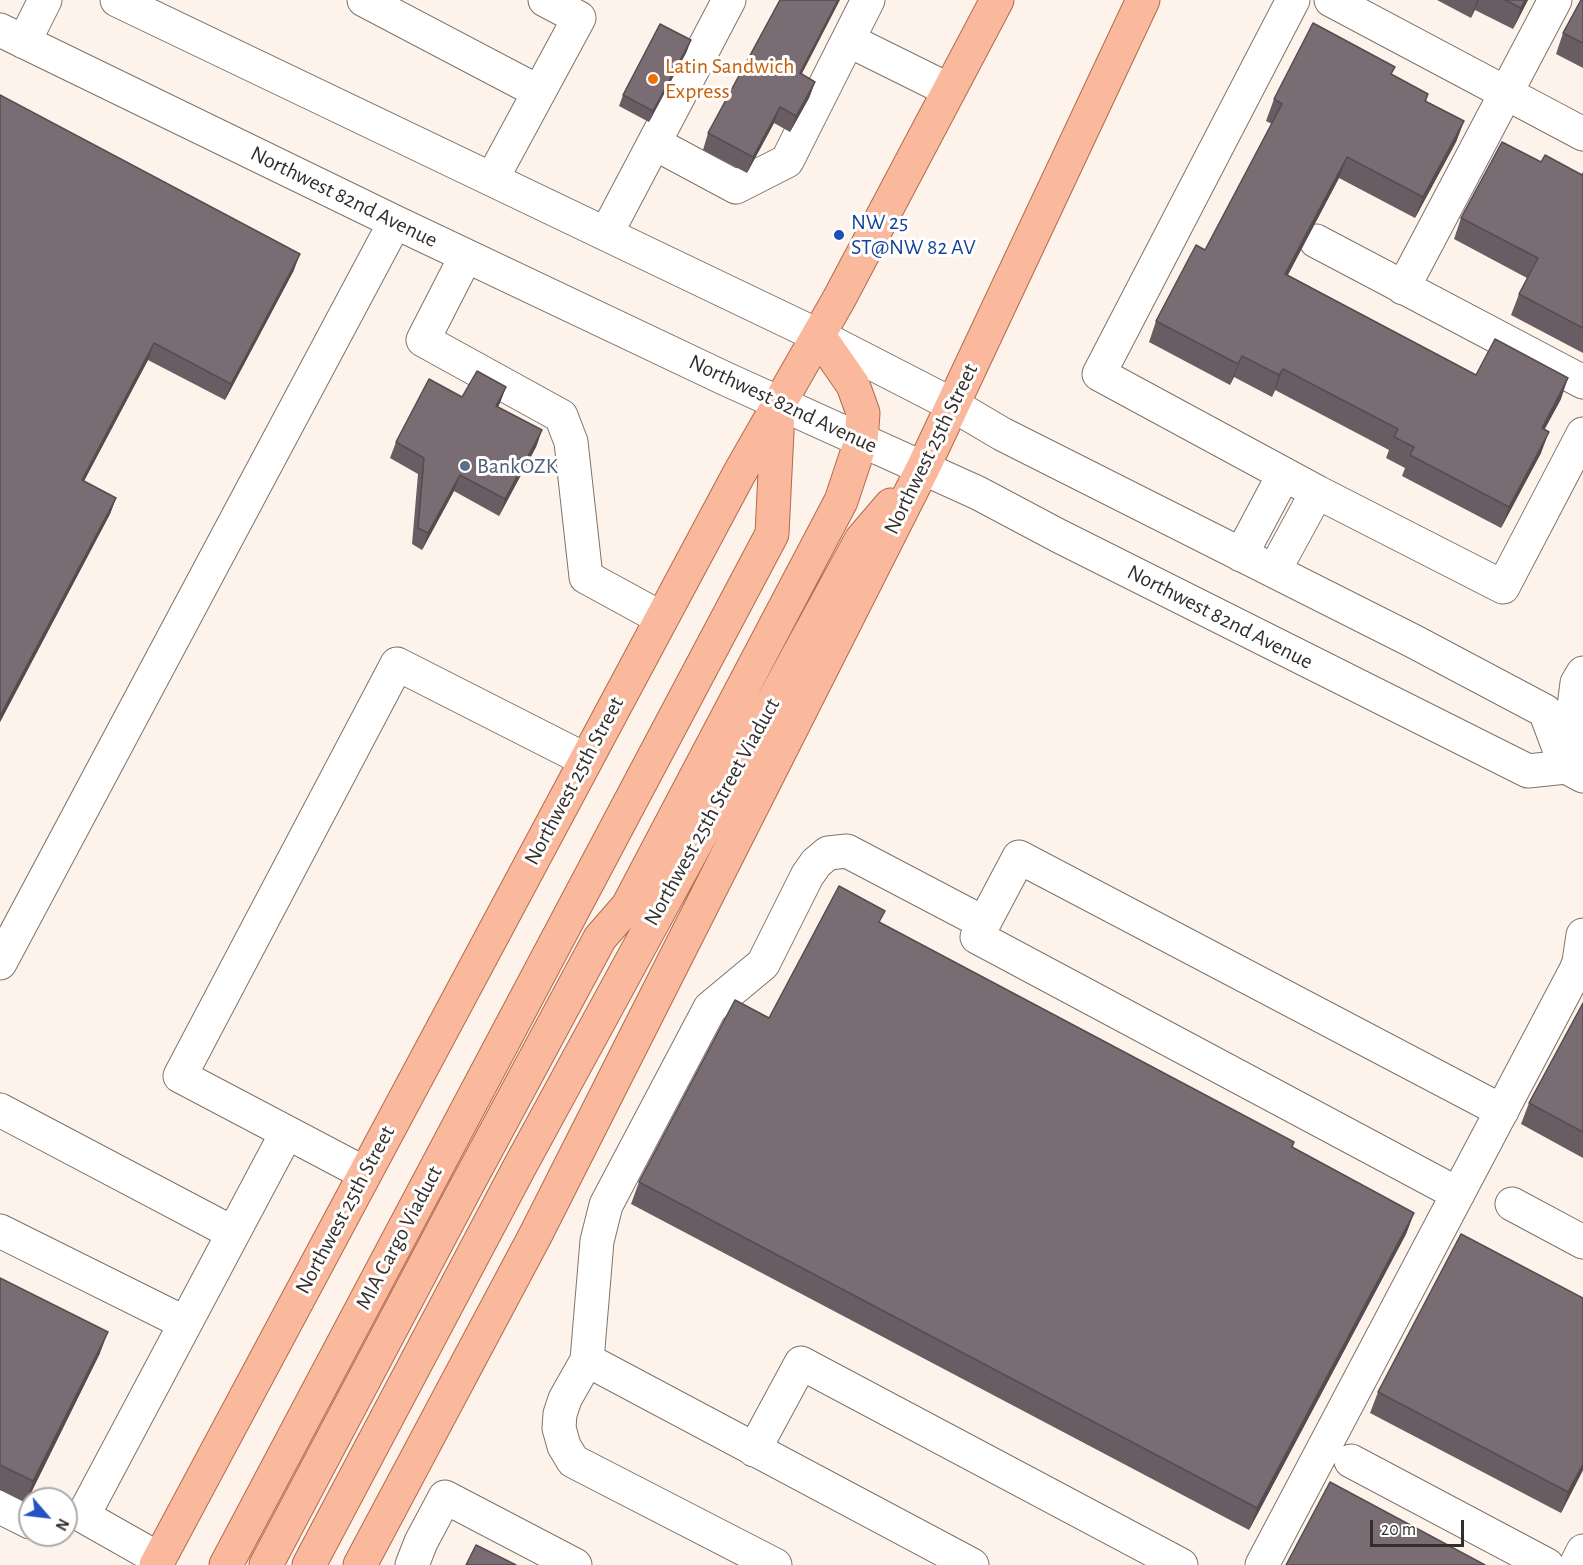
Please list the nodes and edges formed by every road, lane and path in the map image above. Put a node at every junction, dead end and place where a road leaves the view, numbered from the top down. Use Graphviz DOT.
graph roads {
  1 [pos="45,0"];
  2 [pos="364,0"];
  3 [pos="545,0"];
  4 [pos="729,0"];
  5 [pos="868,0"];
  6 [pos="997,0"];
  7 [pos="1143,0"];
  8 [pos="1293,0"];
  9 [pos="1330,0"];
  10 [pos="1555,0"];
  11 [pos="136,4"];
  12 [pos="12,36"];
  13 [pos="848,40"];
  14 [pos="949,90"];
  15 [pos="539,92"];
  16 [pos="1506,94"];
  17 [pos="1583,135"];
  18 [pos="654,143"];
  19 [pos="492,179"];
  20 [pos="396,222"];
  21 [pos="606,234"];
  22 [pos="1316,241"];
  23 [pos="466,256"];
  24 [pos="1403,288"];
  25 [pos="819,336"];
  26 [pos="1583,382"];
  27 [pos="778,404"];
  28 [pos="953,405"];
  29 [pos="1583,434"];
  30 [pos="861,441"];
  31 [pos="923,468"];
  32 [pos="1284,474"];
  33 [pos="1317,492"];
  34 [pos="1241,555"];
  35 [pos="1274,571"];
  36 [pos="661,618"];
  37 [pos="1583,673"];
  38 [pos="586,760"];
  39 [pos="1577,764"];
  40 [pos="628,906"];
  41 [pos="984,923"];
  42 [pos="1583,935"];
  43 [pos="0,963"];
  44 [pos="611,998"];
  45 [pos="1502,1112"];
  46 [pos="6,1123"];
  47 [pos="286,1134"];
  48 [pos="364,1173"];
  49 [pos="1458,1194"];
  50 [pos="1512,1204"];
  51 [pos="0,1232"];
  52 [pos="233,1233"];
  53 [pos="1583,1242"];
  54 [pos="185,1323"];
  55 [pos="587,1360"];
  56 [pos="754,1450"];
  57 [pos="1351,1461"];
  58 [pos="0,1507"];
  59 [pos="78,1512"];
  60 [pos="18,1516"];
  61 [pos="78,1521"];
  62 [pos="1583,1551"];
  63 [pos="158,1562"];
  64 [pos="226,1565"];
  65 [pos="266,1565"];
  66 [pos="309,1565"];
  67 [pos="360,1565"];
  68 [pos="412,1565"];
  69 [pos="574,1565"];
  70 [pos="775,1565"];
  71 [pos="972,1565"];
  72 [pos="1181,1565"];
  73 [pos="1262,1565"];
  74 [pos="1547,1565"];
  75 [pos="1576,1565"];
  1 -- 12 [label="street"];
  2 -- 15 [label="street"];
  3 -- 15 [label="street"];
  4 -- 18 [label="street"];
  5 -- 13 [label="street"];
  6 -- 14 [label="main road, Northwest 25th Street"];
  7 -- 28 [label="main road, Northwest 25th Street"];
  8 -- 32 [label="street"];
  9 -- 16 [label="street"];
  10 -- 16 [label="street"];
  11 -- 19 [label="street"];
  12 -- 20 [label="street, Northwest 82nd Avenue"];
  13 -- 14 [label="street"];
  13 -- 18 [label="street"];
  14 -- 25 [label="main road, Northwest 25th Street"];
  15 -- 19 [label="street"];
  16 -- 17 [label="street"];
  16 -- 24 [label="street"];
  18 -- 21 [label="street"];
  19 -- 21 [label="street"];
  20 -- 23 [label="street, Northwest 82nd Avenue"];
  20 -- 43 [label="street"];
  21 -- 25 [label="street"];
  22 -- 24 [label="street"];
  23 -- 27 [label="street, Northwest 82nd Avenue"];
  23 -- 36 [label="street"];
  24 -- 26 [label="street"];
  25 -- 27 [label="main road, Northwest 25th Street"];
  25 -- 28 [label="street"];
  25 -- 30 [label="main road"];
  27 -- 30 [label="street, Northwest 82nd Avenue"];
  27 -- 36 [label="main road, Northwest 25th Street"];
  27 -- 64 [label="main road, MIA Cargo Viaduct"];
  28 -- 31 [label="main road, Northwest 25th Street"];
  28 -- 34 [label="street"];
  29 -- 33 [label="street"];
  30 -- 31 [label="street, Northwest 82nd Avenue"];
  30 -- 40 [label="main road"];
  31 -- 39 [label="street, Northwest 82nd Avenue"];
  31 -- 44 [label="main road, Northwest 25th Street Viaduct"];
  31 -- 67 [label="main road, Northwest 25th Street"];
  32 -- 33 [label="street"];
  32 -- 34 [label="street"];
  33 -- 35 [label="street"];
  34 -- 35 [label="street"];
  35 -- 39 [label="street"];
  36 -- 38 [label="main road, Northwest 25th Street"];
  37 -- 39 [label="street"];
  38 -- 47 [label="street"];
  38 -- 48 [label="main road, Northwest 25th Street"];
  40 -- 44 [label="main road"];
  40 -- 65 [label="main road"];
  41 -- 45 [label="street"];
  41 -- 49 [label="street"];
  41 -- 55 [label="street"];
  42 -- 45 [label="street"];
  44 -- 66 [label="main road, Northwest 25th Street Viaduct"];
  45 -- 49 [label="street"];
  46 -- 52 [label="street"];
  47 -- 48 [label="street"];
  47 -- 52 [label="street"];
  48 -- 63 [label="main road, Northwest 25th Street"];
  49 -- 73 [label="street"];
  50 -- 53 [label="street"];
  51 -- 54 [label="street"];
  52 -- 54 [label="street"];
  54 -- 59 [label="street"];
  55 -- 56 [label="street"];
  55 -- 70 [label="street"];
  56 -- 71 [label="street"];
  56 -- 72 [label="street"];
  57 -- 74 [label="street"];
  58 -- 60 [label="street"];
  61 -- 63 [label="street"];
  62 -- 75 [label="street"];
  68 -- 69 [label="street"];
}
